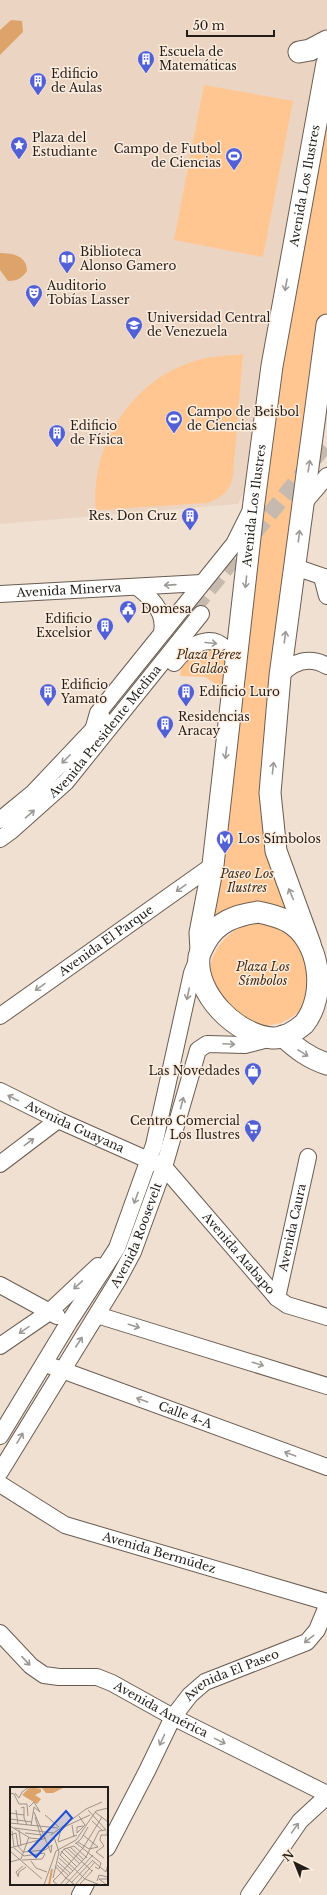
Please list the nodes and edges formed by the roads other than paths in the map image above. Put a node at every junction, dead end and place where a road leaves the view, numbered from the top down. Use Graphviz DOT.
graph roads {
  1 [pos="327,41"];
  2 [pos="298,52"];
  3 [pos="327,63"];
  4 [pos="323,96"];
  5 [pos="327,325"];
  6 [pos="325,354"];
  7 [pos="327,476"];
  8 [pos="254,502"];
  9 [pos="303,504"];
  10 [pos="295,567"];
  11 [pos="325,577"];
  12 [pos="202,583"];
  13 [pos="137,587"];
  14 [pos="0,594"];
  15 [pos="327,596"];
  16 [pos="197,611"];
  17 [pos="162,632"];
  18 [pos="237,663"];
  19 [pos="327,666"];
  20 [pos="280,676"];
  21 [pos="97,734"];
  22 [pos="0,820"];
  23 [pos="0,839"];
  24 [pos="213,865"];
  25 [pos="200,953"];
  26 [pos="319,958"];
  27 [pos="0,1016"];
  28 [pos="278,1037"];
  29 [pos="327,1064"];
  30 [pos="0,1091"];
  31 [pos="58,1120"];
  32 [pos="308,1156"];
  33 [pos="150,1162"];
  34 [pos="0,1164"];
  35 [pos="164,1167"];
  36 [pos="117,1248"];
  37 [pos="0,1285"];
  38 [pos="277,1298"];
  39 [pos="48,1313"];
  40 [pos="96,1315"];
  41 [pos="327,1317"];
  42 [pos="69,1322"];
  43 [pos="0,1346"];
  44 [pos="44,1363"];
  45 [pos="61,1370"];
  46 [pos="327,1386"];
  47 [pos="0,1436"];
  48 [pos="327,1467"];
  49 [pos="0,1472"];
  50 [pos="0,1484"];
  51 [pos="327,1602"];
  52 [pos="327,1606"];
  53 [pos="0,1633"];
  54 [pos="172,1718"];
  55 [pos="327,1795"];
  56 [pos="108,1846"];
  57 [pos="85,1885"];
  58 [pos="80,1895"];
  59 [pos="249,1895"];
  1 -- 2 [label="main road"];
  3 -- 4 [label="main road, Avenida Los Ilustres"];
  4 -- 8 [label="main road, Avenida Los Ilustres, one-way"];
  5 -- 6 [label="main road"];
  9 -- 6 [label="main road, one-way"];
  7 -- 9 [label="street"];
  8 -- 12 [label="street"];
  8 -- 18 [label="main road, Avenida Los Ilustres, one-way"];
  10 -- 9 [label="main road, one-way"];
  10 -- 11 [label="street"];
  20 -- 10 [label="main road, one-way"];
  11 -- 15 [label="street"];
  12 -- 13 [label="street, Avenida Minerva, one-way"];
  12 -- 17 [label="street"];
  13 -- 14 [label="street, Avenida Minerva"];
  13 -- 17 [label="street, Avenida Minerva"];
  16 -- 21 [label="street, Avenida Presidente Medina"];
  17 -- 21 [label="street"];
  21 -- 18 [label="street, one-way"];
  18 -- 24 [label="main road, Avenida Los Ilustres, one-way"];
  19 -- 20 [label="street"];
  26 -- 20 [label="main road, one-way"];
  21 -- 22 [label="street, Avenida Presidente Medina, one-way"];
  23 -- 21 [label="street, Avenida Presidente Medina, one-way"];
  24 -- 25 [label="main road, Avenida Los Ilustres"];
  24 -- 27 [label="street, Avenida El Parque, one-way"];
  25 -- 26 [label="main road"];
  25 -- 28 [label="main road"];
  25 -- 33 [label="street, Avenida Roosevelt, one-way"];
  26 -- 28 [label="main road"];
  28 -- 29 [label="main road, one-way"];
  35 -- 28 [label="street, Avenida Roosevelt, one-way"];
  31 -- 30 [label="street, Avenida Guayana, one-way"];
  31 -- 33 [label="street, Avenida Guayana"];
  34 -- 31 [label="street, one-way"];
  32 -- 38 [label="street, Avenida Caura"];
  33 -- 35 [label="street, Avenida Guayana"];
  33 -- 36 [label="street, Avenida Roosevelt, one-way"];
  35 -- 38 [label="street, Avenida Atabapo"];
  35 -- 40 [label="street, Avenida Roosevelt"];
  36 -- 39 [label="street, one-way"];
  36 -- 42 [label="street, Avenida Roosevelt"];
  37 -- 39 [label="street"];
  38 -- 41 [label="street, Avenida Atabapo"];
  39 -- 42 [label="street"];
  39 -- 43 [label="street, one-way"];
  40 -- 42 [label="street"];
  45 -- 40 [label="street, Avenida Roosevelt, one-way"];
  40 -- 46 [label="street, one-way"];
  42 -- 44 [label="street, Avenida Roosevelt"];
  44 -- 45 [label="street, Calle 4-A"];
  44 -- 47 [label="street, Avenida Roosevelt"];
  48 -- 45 [label="street, Calle 4-A, one-way"];
  49 -- 45 [label="street, Avenida Roosevelt, one-way"];
  50 -- 51 [label="street, Avenida Bermúdez"];
  52 -- 54 [label="street, Avenida El Paseo, one-way"];
  53 -- 54 [label="street, Avenida América, one-way"];
  54 -- 55 [label="street, Avenida América, one-way"];
  54 -- 56 [label="street, Avenida El Paseo, one-way"];
  59 -- 55 [label="street, one-way"];
  57 -- 58 [label="street"];
}
